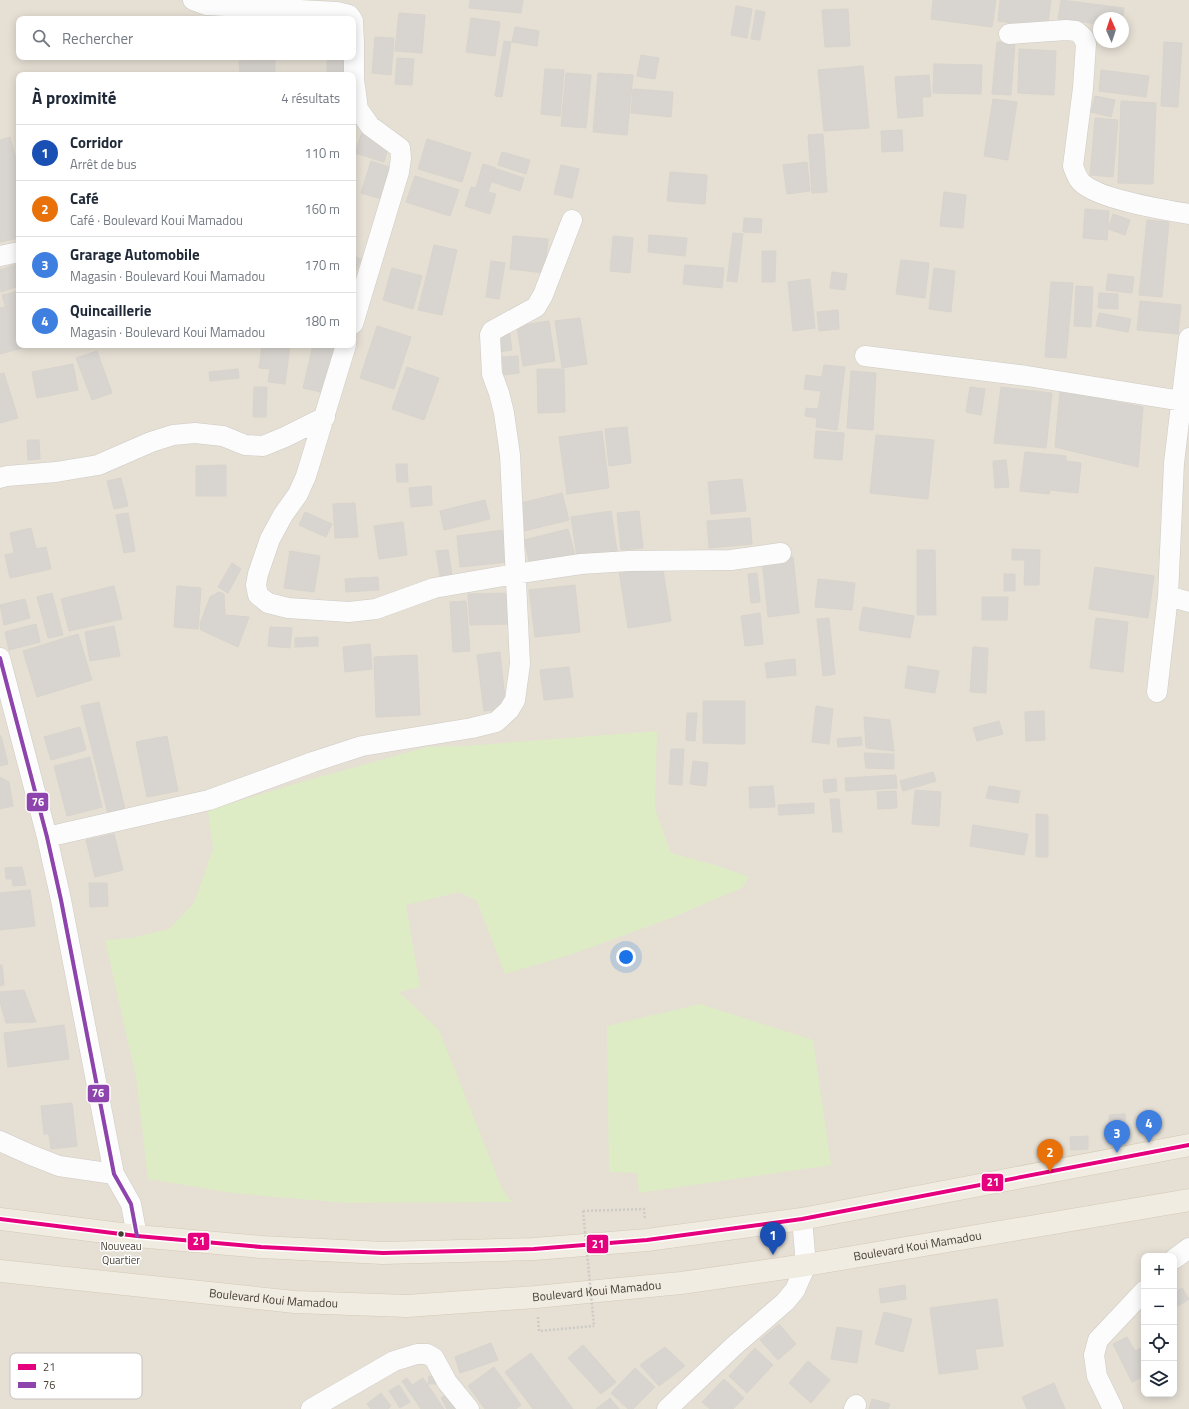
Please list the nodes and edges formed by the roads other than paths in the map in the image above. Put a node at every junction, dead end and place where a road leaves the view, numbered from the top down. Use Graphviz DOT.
graph roads {
  1 [pos="192,0"];
  2 [pos="350,16"];
  3 [pos="1008,34"];
  4 [pos="354,60"];
  5 [pos="354,72"];
  6 [pos="356,94"];
  7 [pos="1189,214"];
  8 [pos="572,220"];
  9 [pos="16,253"];
  10 [pos="0,256"];
  11 [pos="356,314"];
  12 [pos="1189,338"];
  13 [pos="345,348"];
  14 [pos="865,356"];
  15 [pos="1182,401"];
  16 [pos="325,417"];
  17 [pos="0,478"];
  18 [pos="781,553"];
  19 [pos="515,574"];
  20 [pos="1168,596"];
  21 [pos="1189,602"];
  22 [pos="0,658"];
  23 [pos="1157,692"];
  24 [pos="4,693"];
  25 [pos="47,837"];
  26 [pos="0,1141"];
  27 [pos="1189,1145"];
  28 [pos="114,1174"];
  29 [pos="1189,1200"];
  30 [pos="0,1219"];
  31 [pos="802,1219"];
  32 [pos="137,1236"];
  33 [pos="1189,1248"];
  34 [pos="1177,1257"];
  35 [pos="806,1265"];
  36 [pos="0,1271"];
  37 [pos="1141,1294"];
  38 [pos="311,1409"];
  39 [pos="469,1409"];
  40 [pos="667,1409"];
  41 [pos="1113,1409"];
  1 -- 2 [label="street"];
  3 -- 7 [label="street"];
  4 -- 5 [label="street"];
  6 -- 11 [label="street"];
  8 -- 19 [label="street"];
  9 -- 10 [label="street"];
  12 -- 15 [label="street"];
  13 -- 16 [label="street"];
  14 -- 15 [label="street"];
  15 -- 20 [label="street"];
  16 -- 17 [label="street"];
  16 -- 19 [label="street"];
  18 -- 19 [label="street"];
  19 -- 25 [label="street"];
  20 -- 21 [label="street"];
  20 -- 23 [label="street"];
  22 -- 24 [label="street"];
  24 -- 25 [label="street"];
  25 -- 28 [label="street"];
  26 -- 28 [label="street"];
  27 -- 31 [label="main road"];
  28 -- 32 [label="street"];
  29 -- 35 [label="main road, Boulevard Koui Mamadou"];
  30 -- 32 [label="main road"];
  31 -- 32 [label="main road"];
  31 -- 35 [label="street"];
  33 -- 34 [label="street"];
  35 -- 36 [label="main road, Boulevard Koui Mamadou"];
  35 -- 40 [label="street"];
  37 -- 41 [label="street"];
  38 -- 39 [label="street"];
}
